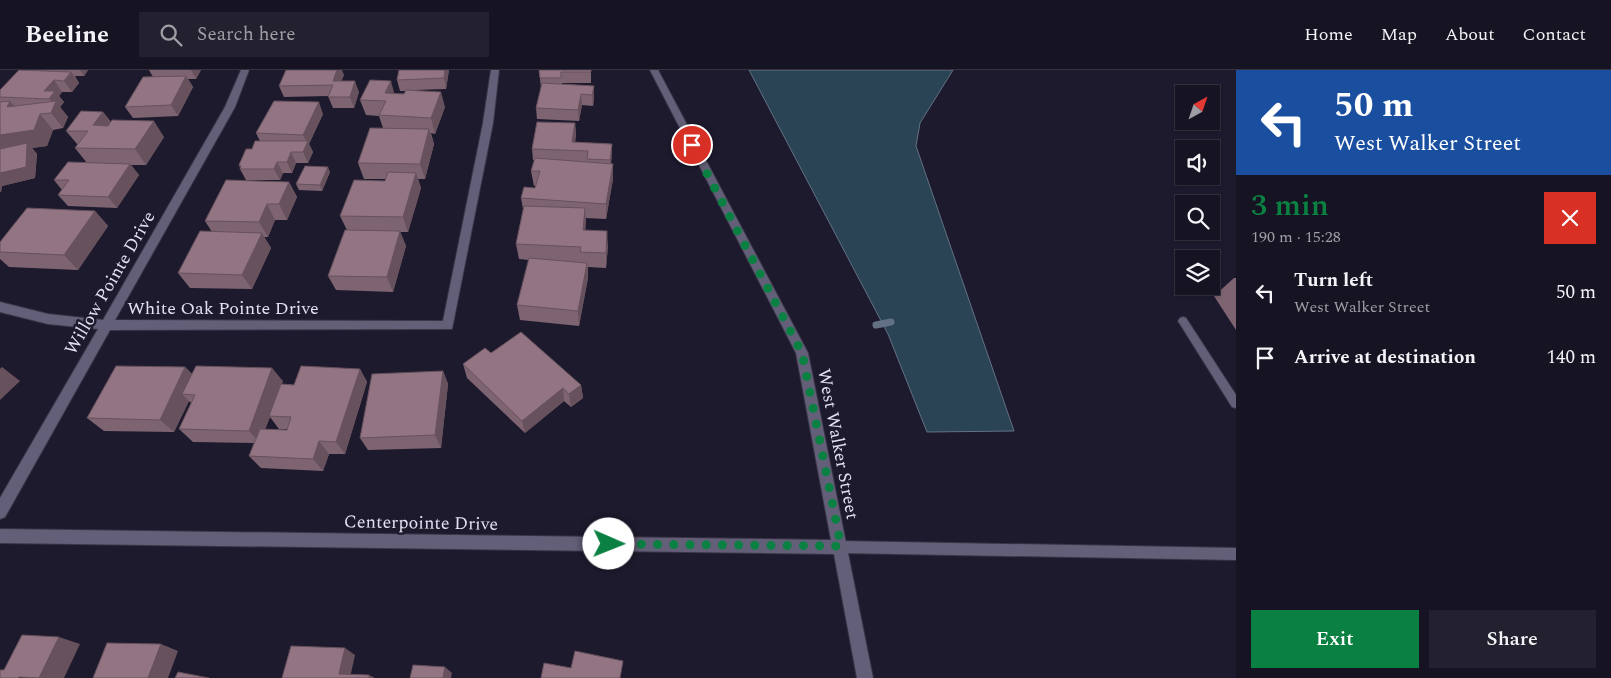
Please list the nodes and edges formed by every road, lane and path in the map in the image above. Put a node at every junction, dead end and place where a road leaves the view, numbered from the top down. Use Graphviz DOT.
graph roads {
  1 [pos="245,70"];
  2 [pos="495,70"];
  3 [pos="654,70"];
  4 [pos="0,307"];
  5 [pos="1183,321"];
  6 [pos="106,325"];
  7 [pos="1236,404"];
  8 [pos="0,512"];
  9 [pos="0,536"];
  10 [pos="841,546"];
  11 [pos="1236,554"];
  12 [pos="864,678"];
  1 -- 6 [label="street, Willow Pointe Drive"];
  2 -- 6 [label="street, White Oak Pointe Drive"];
  3 -- 10 [label="street, West Walker Street"];
  4 -- 6 [label="street, White Oak Pointe Drive"];
  5 -- 7 [label="lane"];
  6 -- 8 [label="street, Willow Pointe Drive"];
  9 -- 10 [label="street, Centerpointe Drive"];
  10 -- 11 [label="lane"];
  10 -- 12 [label="street, West Walker Street"];
}
